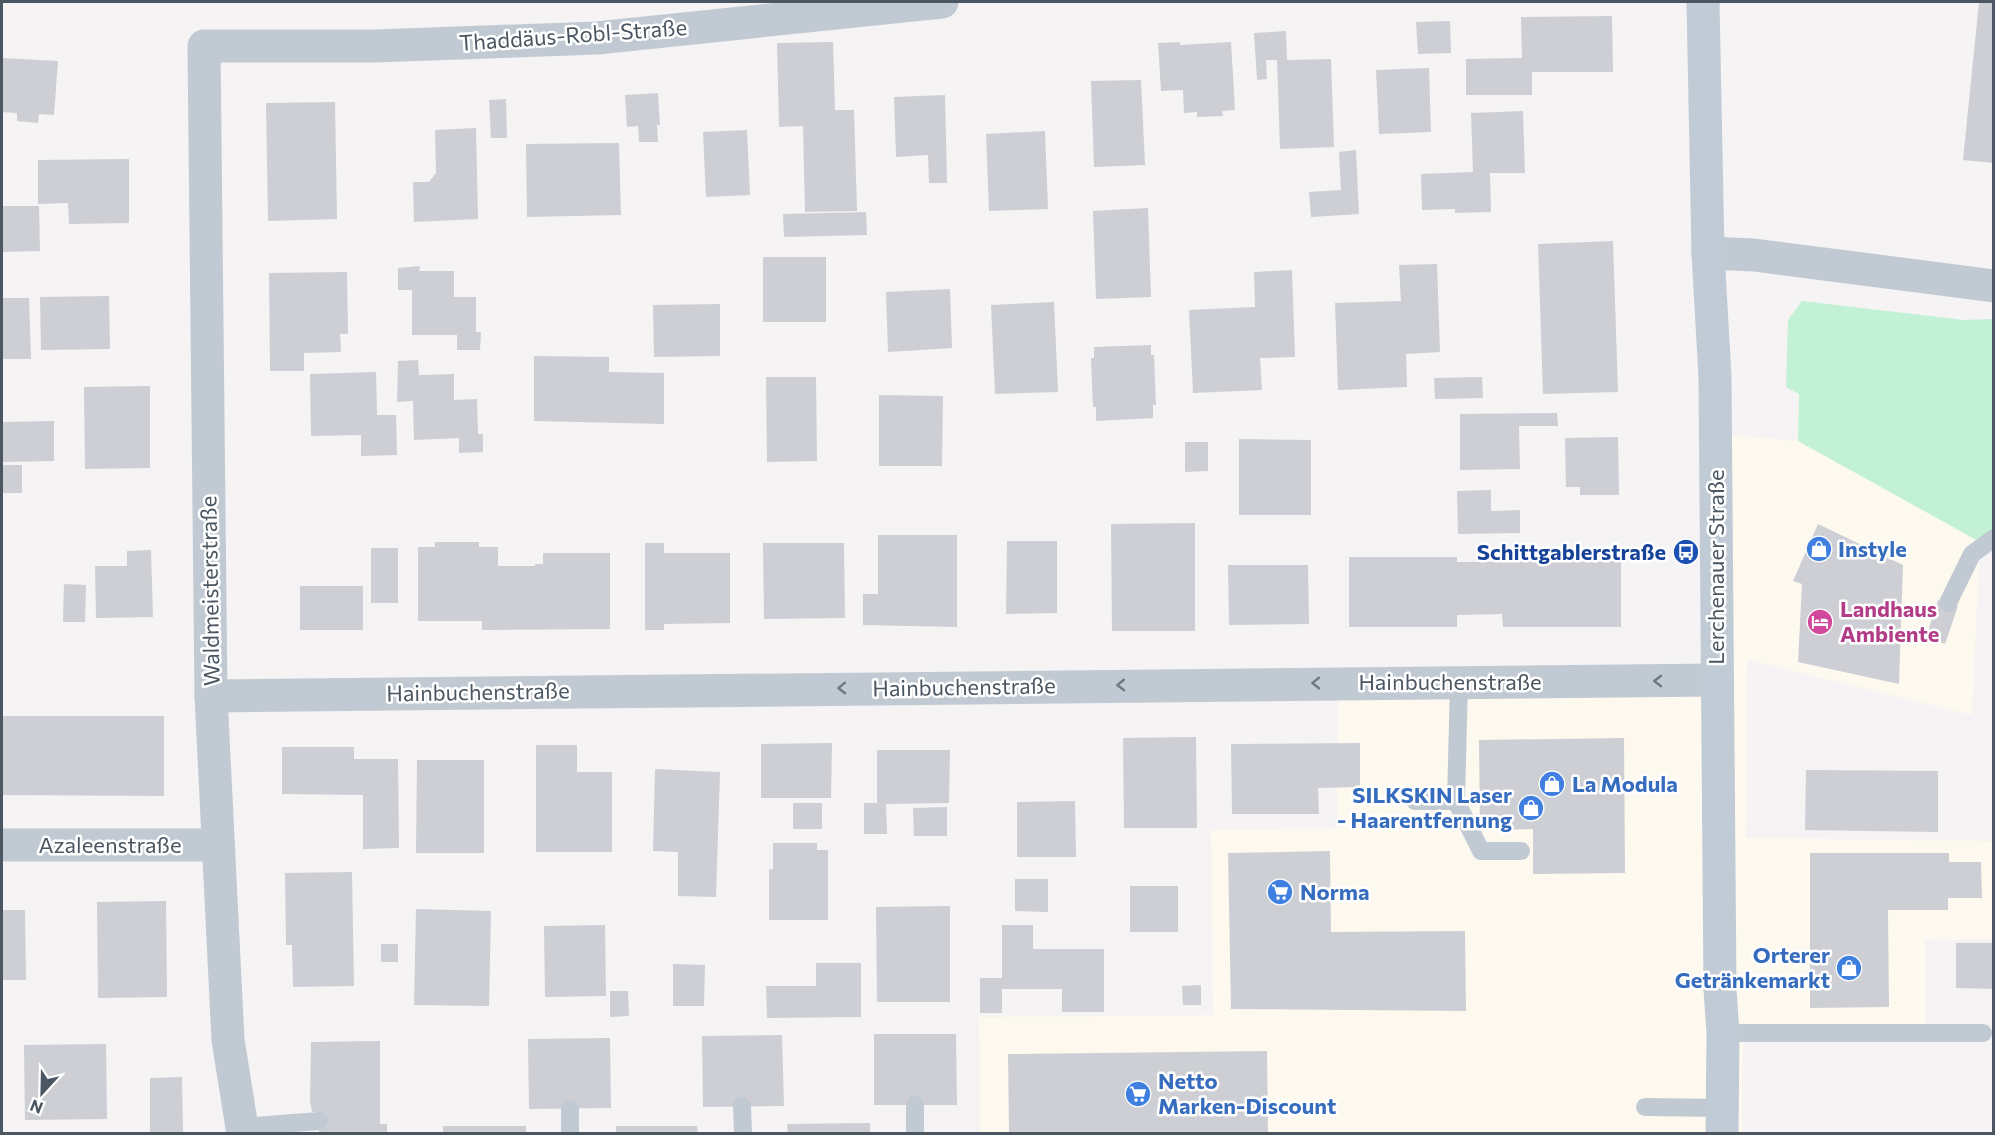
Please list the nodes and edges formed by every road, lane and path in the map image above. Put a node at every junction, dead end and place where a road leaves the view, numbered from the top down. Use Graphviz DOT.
graph roads {
  1 [pos="942,2"];
  2 [pos="1703,2"];
  3 [pos="204,46"];
  4 [pos="1708,253"];
  5 [pos="1994,286"];
  6 [pos="1994,538"];
  7 [pos="1948,603"];
  8 [pos="1717,680"];
  9 [pos="1459,682"];
  10 [pos="211,696"];
  11 [pos="1415,801"];
  12 [pos="1456,801"];
  13 [pos="2,845"];
  14 [pos="218,845"];
  15 [pos="1521,851"];
  16 [pos="1723,1033"];
  17 [pos="1983,1033"];
  18 [pos="915,1105"];
  19 [pos="742,1106"];
  20 [pos="1645,1107"];
  21 [pos="570,1109"];
  22 [pos="319,1121"];
  23 [pos="1722,1121"];
  24 [pos="242,1130"];
  25 [pos="570,1134"];
  26 [pos="743,1134"];
  27 [pos="915,1134"];
  1 -- 3 [label="street, Thaddäus-Robl-Straße"];
  2 -- 4 [label="main road, Lerchenauer Straße"];
  3 -- 10 [label="street, Waldmeisterstraße"];
  4 -- 5 [label="street"];
  4 -- 8 [label="main road, Lerchenauer Straße"];
  6 -- 7 [label="lane"];
  8 -- 9 [label="street, Hainbuchenstraße, one-way"];
  8 -- 16 [label="main road, Lerchenauer Straße"];
  9 -- 10 [label="street, Hainbuchenstraße, one-way"];
  9 -- 12 [label="lane"];
  10 -- 14 [label="street, Waldmeisterstraße"];
  11 -- 12 [label="lane"];
  12 -- 15 [label="lane"];
  13 -- 14 [label="street, Azaleenstraße"];
  14 -- 24 [label="street, Waldmeisterstraße"];
  16 -- 17 [label="lane"];
  16 -- 23 [label="main road, Lerchenauer Straße"];
  18 -- 27 [label="lane"];
  19 -- 26 [label="lane"];
  20 -- 23 [label="lane"];
  21 -- 25 [label="lane"];
  22 -- 24 [label="lane"];
}
